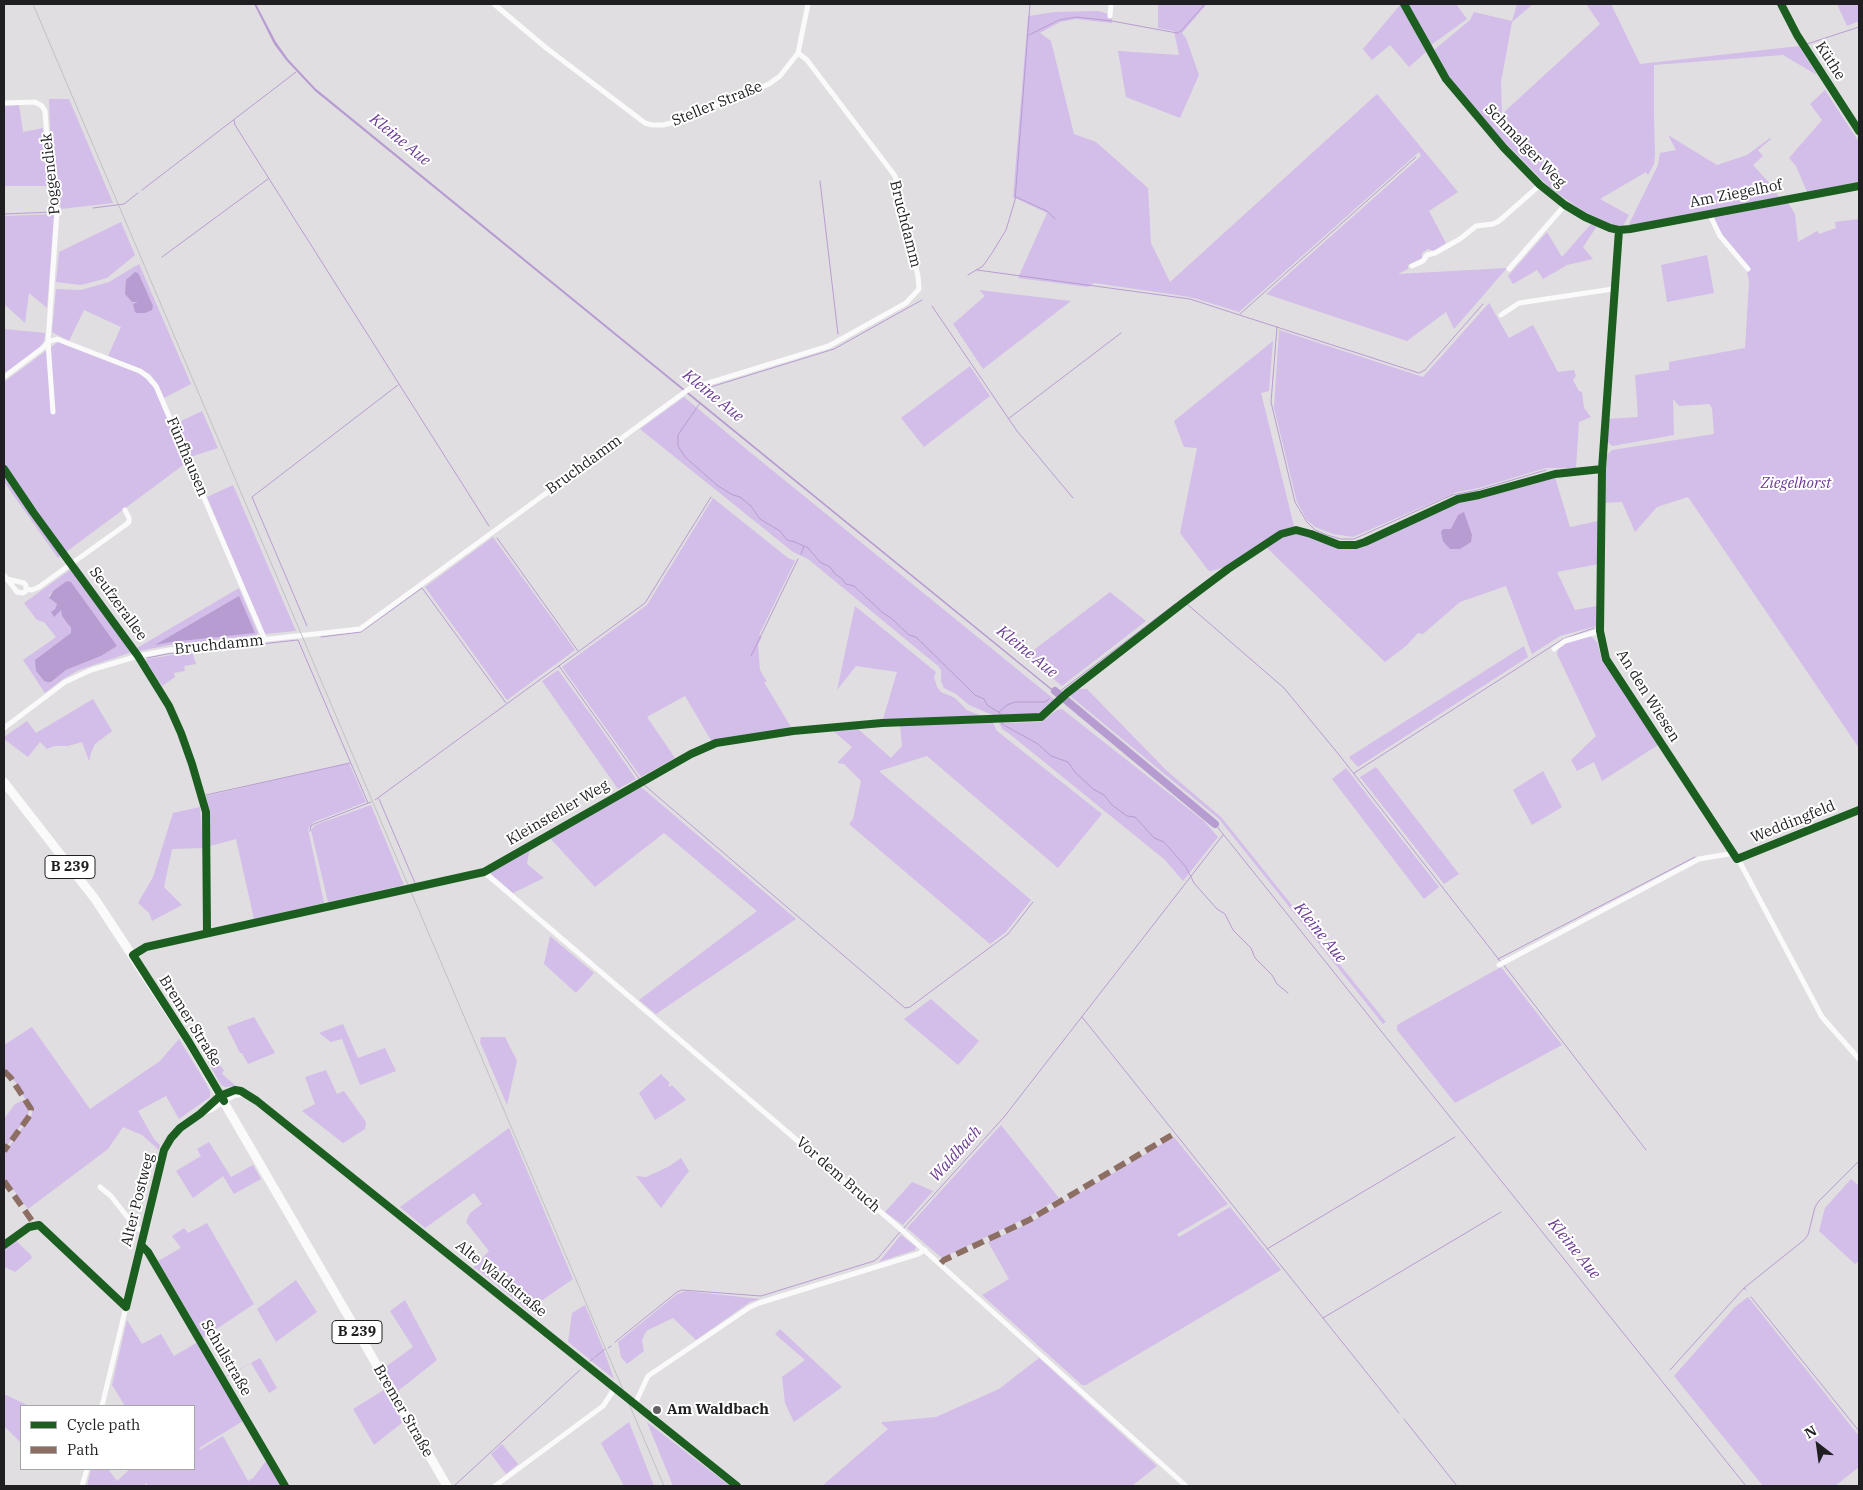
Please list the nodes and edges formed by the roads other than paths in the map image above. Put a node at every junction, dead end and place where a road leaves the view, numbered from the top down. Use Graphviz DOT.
graph roads {
  1 [pos="494,4"];
  2 [pos="808,4"];
  3 [pos="1111,4"];
  4 [pos="1404,4"];
  5 [pos="1781,4"];
  6 [pos="1110,16"];
  7 [pos="798,53"];
  8 [pos="4,103"];
  9 [pos="1859,131"];
  10 [pos="1540,185"];
  11 [pos="1859,186"];
  12 [pos="1565,205"];
  13 [pos="1709,213"];
  14 [pos="1619,230"];
  15 [pos="1412,266"];
  16 [pos="1748,268"];
  17 [pos="1509,269"];
  18 [pos="1614,288"];
  19 [pos="1501,315"];
  20 [pos="48,342"];
  21 [pos="4,377"];
  22 [pos="53,412"];
  23 [pos="4,469"];
  24 [pos="125,510"];
  25 [pos="62,552"];
  26 [pos="75,568"];
  27 [pos="5,577"];
  28 [pos="26,589"];
  29 [pos="1600,631"];
  30 [pos="265,640"];
  31 [pos="1554,649"];
  32 [pos="138,656"];
  33 [pos="998,720"];
  34 [pos="4,728"];
  35 [pos="4,782"];
  36 [pos="1859,810"];
  37 [pos="1736,856"];
  38 [pos="484,872"];
  39 [pos="207,933"];
  40 [pos="133,955"];
  41 [pos="1501,963"];
  42 [pos="1859,1059"];
  43 [pos="222,1098"];
  44 [pos="100,1187"];
  45 [pos="144,1231"];
  46 [pos="4,1245"];
  47 [pos="141,1245"];
  48 [pos="925,1250"];
  49 [pos="126,1307"];
  50 [pos="615,1388"];
  51 [pos="635,1404"];
  52 [pos="102,1405"];
  53 [pos="87,1470"];
  54 [pos="82,1486"];
  55 [pos="285,1486"];
  56 [pos="446,1486"];
  57 [pos="495,1486"];
  58 [pos="737,1486"];
  59 [pos="1186,1486"];
  1 -- 7 [label="street, Steller Straße"];
  2 -- 7 [label="street, Steller Straße"];
  3 -- 6 [label="street"];
  4 -- 10 [label="street, Schmalger Weg"];
  5 -- 9 [label="street, Küthe"];
  7 -- 30 [label="street, Bruchdamm"];
  8 -- 20 [label="street, Poggendiek"];
  10 -- 12 [label="street, Schmalger Weg"];
  10 -- 15 [label="street, Schmalger Weg"];
  11 -- 13 [label="street, Am Ziegelhof"];
  12 -- 14 [label="street, Schmalger Weg"];
  12 -- 17 [label="street, Schmalger Weg"];
  13 -- 14 [label="street, Am Ziegelhof"];
  13 -- 16 [label="street, Am Ziegelhof"];
  14 -- 18 [label="street"];
  18 -- 19 [label="street"];
  18 -- 29 [label="street, An den Wiesen"];
  20 -- 21 [label="street"];
  20 -- 22 [label="street"];
  20 -- 30 [label="street, Fünfhausen"];
  23 -- 25 [label="street"];
  24 -- 28 [label="street"];
  26 -- 32 [label="street, Seufzerallee"];
  27 -- 28 [label="street"];
  27 -- 28 [label="street"];
  29 -- 31 [label="street"];
  29 -- 37 [label="street, An den Wiesen"];
  30 -- 32 [label="street, Bruchdamm"];
  32 -- 34 [label="street, Bruchdamm"];
  32 -- 39 [label="street, Seufzerallee"];
  33 -- 38 [label="street, Kleinsteller Weg"];
  35 -- 40 [label="main road, Bremer Straße / B 239"];
  36 -- 37 [label="street, Weddingfeld"];
  37 -- 41 [label="street"];
  37 -- 42 [label="street, An den Wiesen"];
  38 -- 39 [label="street, Kleinsteller Weg"];
  38 -- 48 [label="street, Vor dem Bruch"];
  39 -- 40 [label="street, Kleinsteller Weg"];
  40 -- 43 [label="main road, Bremer Straße / B 239"];
  43 -- 45 [label="street, Alter Postweg"];
  43 -- 50 [label="street, Alte Waldstraße"];
  43 -- 56 [label="main road, Bremer Straße / B 239"];
  44 -- 45 [label="street"];
  45 -- 47 [label="street, Alter Postweg"];
  46 -- 49 [label="street"];
  47 -- 49 [label="street, Alter Postweg"];
  47 -- 55 [label="street, Schulstraße"];
  48 -- 51 [label="street"];
  48 -- 59 [label="street, Vor dem Bruch"];
  49 -- 52 [label="street, Alter Postweg"];
  50 -- 51 [label="street, Alte Waldstraße"];
  50 -- 57 [label="street"];
  51 -- 58 [label="street, Alte Waldstraße"];
  53 -- 54 [label="street"];
}
